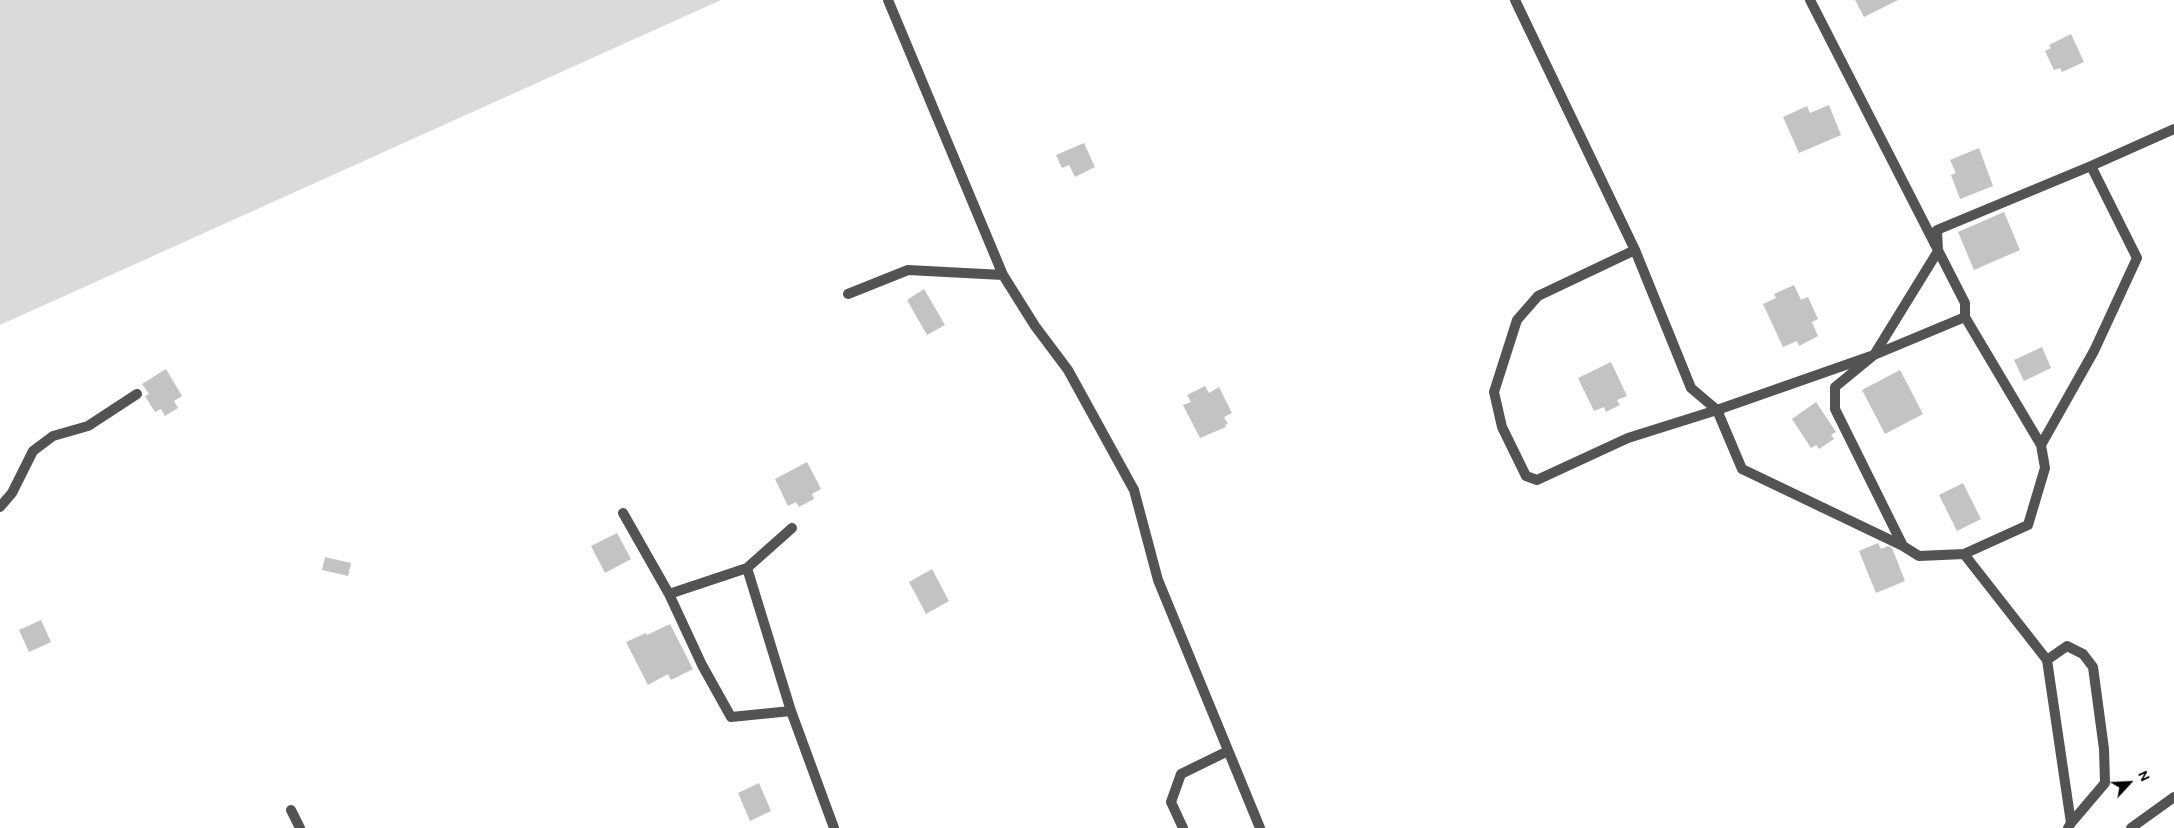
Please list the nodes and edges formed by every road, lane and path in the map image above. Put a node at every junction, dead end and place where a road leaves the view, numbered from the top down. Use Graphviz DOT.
graph roads {
  1 [pos="888,0"];
  2 [pos="1515,0"];
  3 [pos="1810,0"];
  4 [pos="2174,129"];
  5 [pos="2091,166"];
  6 [pos="1635,250"];
  7 [pos="1938,251"];
  8 [pos="1003,275"];
  9 [pos="848,294"];
  10 [pos="1965,317"];
  11 [pos="1874,355"];
  12 [pos="137,394"];
  13 [pos="1717,410"];
  14 [pos="2041,445"];
  15 [pos="0,507"];
  16 [pos="622,513"];
  17 [pos="792,528"];
  18 [pos="1903,546"];
  19 [pos="1964,554"];
  20 [pos="747,568"];
  21 [pos="670,594"];
  22 [pos="2047,660"];
  23 [pos="791,711"];
  24 [pos="1228,751"];
  25 [pos="2174,797"];
  26 [pos="291,810"];
  27 [pos="2070,826"];
  28 [pos="300,828"];
  29 [pos="834,828"];
  30 [pos="1183,828"];
  31 [pos="1260,828"];
  32 [pos="2132,828"];
  1 -- 8 [label="street"];
  2 -- 6 [label="street"];
  3 -- 7 [label="street"];
  4 -- 5 [label="street"];
  5 -- 7 [label="street"];
  5 -- 14 [label="street"];
  6 -- 13 [label="street"];
  6 -- 13 [label="street"];
  7 -- 10 [label="street"];
  7 -- 11 [label="street"];
  8 -- 9 [label="street"];
  8 -- 24 [label="street"];
  10 -- 11 [label="street"];
  10 -- 14 [label="street"];
  11 -- 13 [label="street"];
  11 -- 18 [label="street"];
  12 -- 15 [label="street"];
  13 -- 18 [label="street"];
  14 -- 19 [label="street"];
  16 -- 21 [label="street"];
  17 -- 20 [label="street"];
  18 -- 19 [label="street"];
  19 -- 22 [label="street"];
  20 -- 21 [label="street"];
  20 -- 23 [label="street"];
  21 -- 23 [label="street"];
  22 -- 27 [label="street"];
  22 -- 27 [label="street"];
  23 -- 29 [label="street"];
  24 -- 30 [label="street"];
  24 -- 31 [label="street"];
  25 -- 32 [label="street"];
  26 -- 28 [label="street"];
}
